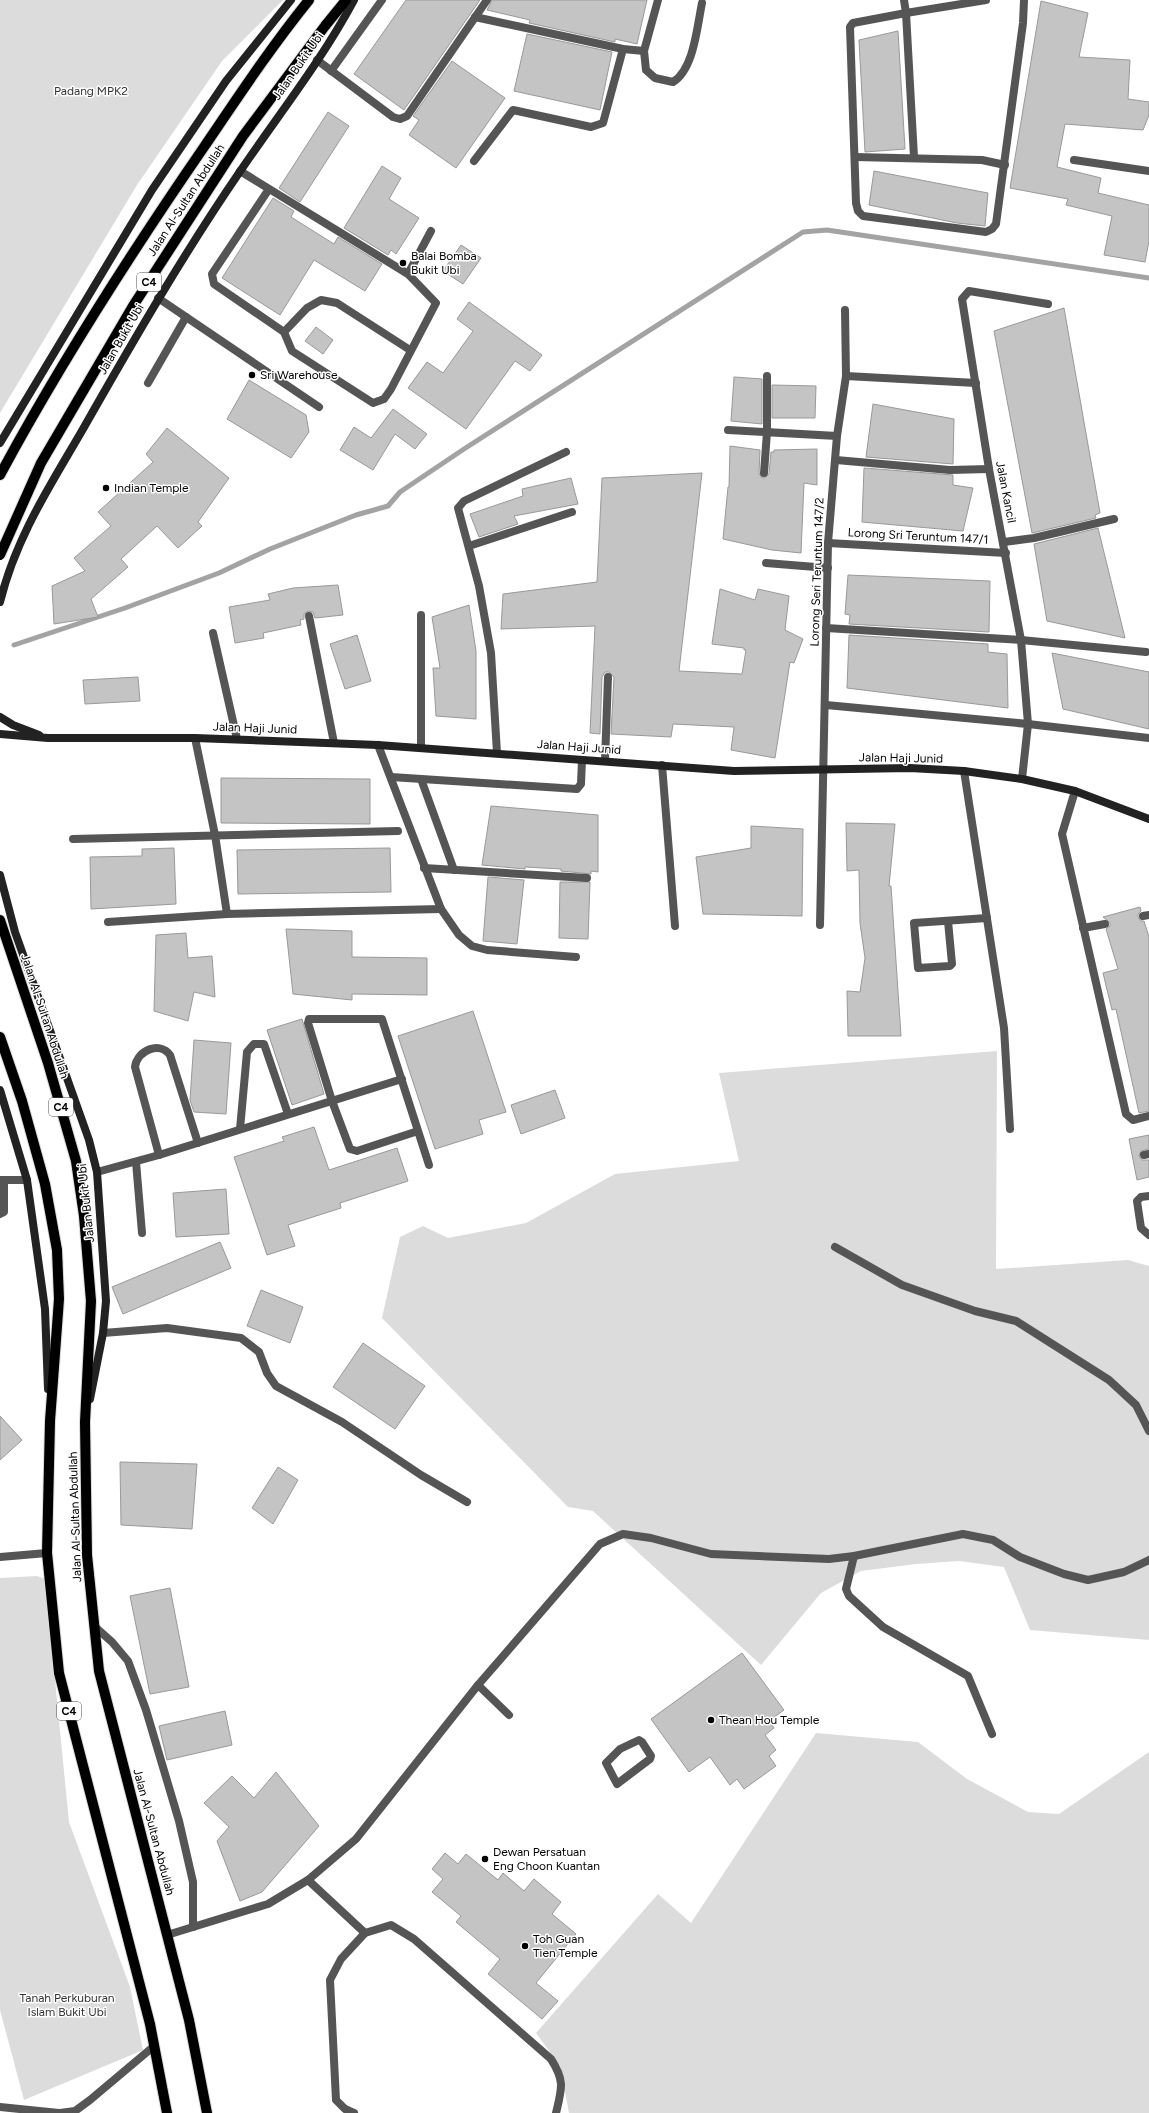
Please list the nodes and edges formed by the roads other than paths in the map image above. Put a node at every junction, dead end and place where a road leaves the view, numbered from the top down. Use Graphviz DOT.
graph roads {
  1 [pos="291,0"];
  2 [pos="309,0"];
  3 [pos="346,0"];
  4 [pos="354,0"];
  5 [pos="382,0"];
  6 [pos="487,0"];
  7 [pos="658,0"];
  8 [pos="904,0"];
  9 [pos="986,0"];
  10 [pos="1024,0"];
  11 [pos="702,3"];
  12 [pos="906,12"];
  13 [pos="475,17"];
  14 [pos="623,49"];
  15 [pos="644,52"];
  16 [pos="317,60"];
  17 [pos="331,71"];
  18 [pos="855,157"];
  19 [pos="914,157"];
  20 [pos="1074,160"];
  21 [pos="474,161"];
  22 [pos="1005,165"];
  23 [pos="240,171"];
  24 [pos="1149,171"];
  25 [pos="269,189"];
  26 [pos="431,231"];
  27 [pos="408,274"];
  28 [pos="158,298"];
  29 [pos="1048,304"];
  30 [pos="845,310"];
  31 [pos="186,317"];
  32 [pos="284,332"];
  33 [pos="410,350"];
  34 [pos="767,376"];
  35 [pos="846,376"];
  36 [pos="148,383"];
  37 [pos="976,383"];
  38 [pos="319,407"];
  39 [pos="728,430"];
  40 [pos="767,432"];
  41 [pos="838,436"];
  42 [pos="0,443"];
  43 [pos="566,452"];
  44 [pos="836,460"];
  45 [pos="989,469"];
  46 [pos="764,472"];
  47 [pos="0,475"];
  48 [pos="572,512"];
  49 [pos="1114,519"];
  50 [pos="1004,542"];
  51 [pos="828,543"];
  52 [pos="469,546"];
  53 [pos="0,549"];
  54 [pos="1006,553"];
  55 [pos="0,554"];
  56 [pos="15,554"];
  57 [pos="766,563"];
  58 [pos="828,568"];
  59 [pos="4,571"];
  60 [pos="0,602"];
  61 [pos="421,615"];
  62 [pos="309,616"];
  63 [pos="826,628"];
  64 [pos="212,633"];
  65 [pos="1021,640"];
  66 [pos="1146,652"];
  67 [pos="608,677"];
  68 [pos="826,705"];
  69 [pos="0,717"];
  70 [pos="1028,724"];
  71 [pos="0,734"];
  72 [pos="48,738"];
  73 [pos="195,738"];
  74 [pos="1149,738"];
  75 [pos="237,739"];
  76 [pos="334,743"];
  77 [pos="378,745"];
  78 [pos="421,748"];
  79 [pos="497,753"];
  80 [pos="582,760"];
  81 [pos="605,761"];
  82 [pos="662,765"];
  83 [pos="823,770"];
  84 [pos="964,771"];
  85 [pos="391,777"];
  86 [pos="421,779"];
  87 [pos="1022,779"];
  88 [pos="1075,791"];
  89 [pos="1149,819"];
  90 [pos="398,831"];
  91 [pos="215,835"];
  92 [pos="73,839"];
  93 [pos="424,868"];
  94 [pos="454,870"];
  95 [pos="0,875"];
  96 [pos="587,878"];
  97 [pos="441,909"];
  98 [pos="227,914"];
  99 [pos="987,918"];
  100 [pos="0,920"];
  101 [pos="948,921"];
  102 [pos="108,922"];
  103 [pos="1105,924"];
  104 [pos="820,925"];
  105 [pos="675,926"];
  106 [pos="1083,928"];
  107 [pos="15,932"];
  108 [pos="576,957"];
  109 [pos="0,1037"];
  110 [pos="402,1079"];
  111 [pos="0,1090"];
  112 [pos="332,1101"];
  113 [pos="288,1114"];
  114 [pos="1149,1116"];
  115 [pos="240,1129"];
  116 [pos="1010,1129"];
  117 [pos="418,1131"];
  118 [pos="198,1143"];
  119 [pos="159,1155"];
  120 [pos="136,1162"];
  121 [pos="429,1165"];
  122 [pos="96,1172"];
  123 [pos="2,1180"];
  124 [pos="27,1180"];
  125 [pos="1149,1196"];
  126 [pos="0,1214"];
  127 [pos="142,1233"];
  128 [pos="1149,1235"];
  129 [pos="835,1247"];
  130 [pos="103,1333"];
  131 [pos="50,1421"];
  132 [pos="85,1422"];
  133 [pos="1149,1431"];
  134 [pos="468,1502"];
  135 [pos="47,1553"];
  136 [pos="854,1556"];
  137 [pos="0,1558"];
  138 [pos="1149,1560"];
  139 [pos="94,1626"];
  140 [pos="478,1686"];
  141 [pos="508,1715"];
  142 [pos="992,1734"];
  143 [pos="617,1784"];
  144 [pos="308,1880"];
  145 [pos="193,1927"];
  146 [pos="365,1933"];
  147 [pos="167,1935"];
  148 [pos="154,2047"];
  149 [pos="0,2108"];
  150 [pos="60,2113"];
  151 [pos="167,2113"];
  152 [pos="207,2113"];
  153 [pos="354,2113"];
  154 [pos="556,2113"];
  1 -- 42 [label="street"];
  2 -- 47 [label="main road, Jalan Al-Sultan Abdullah / C4"];
  3 -- 55 [label="main road, Jalan Al-Sultan Abdullah / C4, bridge"];
  4 -- 16 [label="street, Jalan Bukit Ubi / C4"];
  5 -- 17 [label="street"];
  6 -- 13 [label="street"];
  7 -- 15 [label="street"];
  8 -- 12 [label="street"];
  9 -- 12 [label="street"];
  10 -- 22 [label="street"];
  11 -- 15 [label="street"];
  12 -- 18 [label="street"];
  12 -- 19 [label="street"];
  13 -- 14 [label="street"];
  13 -- 17 [label="street"];
  14 -- 15 [label="street"];
  14 -- 21 [label="street"];
  16 -- 17 [label="street"];
  16 -- 23 [label="street, Jalan Bukit Ubi / C4"];
  18 -- 19 [label="street"];
  18 -- 22 [label="street"];
  19 -- 22 [label="street"];
  20 -- 24 [label="street"];
  23 -- 25 [label="street"];
  23 -- 28 [label="street, Jalan Bukit Ubi / C4"];
  25 -- 27 [label="street"];
  25 -- 32 [label="street"];
  26 -- 27 [label="street"];
  27 -- 33 [label="street"];
  28 -- 31 [label="street"];
  28 -- 56 [label="street, Jalan Bukit Ubi / C4"];
  29 -- 37 [label="street, Jalan Kancil"];
  30 -- 35 [label="street, Lorong Seri Teruntum 147/2"];
  31 -- 36 [label="street"];
  31 -- 38 [label="street"];
  32 -- 33 [label="street"];
  32 -- 33 [label="street"];
  34 -- 40 [label="street"];
  35 -- 37 [label="street"];
  35 -- 41 [label="street, Lorong Seri Teruntum 147/2"];
  37 -- 45 [label="street, Jalan Kancil"];
  39 -- 40 [label="street"];
  40 -- 41 [label="street"];
  40 -- 46 [label="street"];
  41 -- 44 [label="street, Lorong Seri Teruntum 147/2"];
  43 -- 52 [label="street"];
  44 -- 45 [label="street"];
  44 -- 51 [label="street, Lorong Seri Teruntum 147/2"];
  45 -- 50 [label="street, Jalan Kancil"];
  48 -- 52 [label="street"];
  49 -- 50 [label="street"];
  50 -- 54 [label="street, Jalan Kancil"];
  51 -- 54 [label="street, Lorong Sri Teruntum 147/1"];
  51 -- 58 [label="street, Lorong Seri Teruntum 147/2"];
  52 -- 79 [label="street"];
  53 -- 56 [label="street"];
  54 -- 65 [label="street, Jalan Kancil"];
  56 -- 59 [label="street, Jalan Bukit Ubi"];
  57 -- 58 [label="street"];
  58 -- 63 [label="street, Lorong Seri Teruntum 147/2"];
  59 -- 60 [label="street, Jalan Bukit Ubi"];
  61 -- 78 [label="street"];
  62 -- 76 [label="street"];
  63 -- 65 [label="street"];
  63 -- 68 [label="street, Lorong Seri Teruntum 147/2"];
  64 -- 75 [label="street"];
  65 -- 66 [label="street"];
  65 -- 70 [label="street, Jalan Kancil"];
  67 -- 81 [label="street"];
  68 -- 70 [label="street"];
  68 -- 83 [label="street, Lorong Seri Teruntum 147/2"];
  69 -- 72 [label="street"];
  70 -- 74 [label="street"];
  70 -- 87 [label="street, Jalan Kancil"];
  71 -- 72 [label="street, Jalan Haji Junid"];
  72 -- 73 [label="street, Jalan Haji Junid"];
  73 -- 75 [label="street, Jalan Haji Junid"];
  73 -- 91 [label="street"];
  75 -- 76 [label="street, Jalan Haji Junid"];
  76 -- 77 [label="street, Jalan Haji Junid"];
  77 -- 78 [label="street, Jalan Haji Junid"];
  77 -- 85 [label="street"];
  78 -- 79 [label="street, Jalan Haji Junid"];
  79 -- 80 [label="street, Jalan Haji Junid"];
  80 -- 81 [label="street, Jalan Haji Junid"];
  80 -- 86 [label="street"];
  81 -- 82 [label="street, Jalan Haji Junid"];
  82 -- 83 [label="street, Jalan Haji Junid"];
  82 -- 105 [label="street"];
  83 -- 84 [label="street, Jalan Haji Junid"];
  83 -- 104 [label="street, Lorong Seri Teruntum 147/2"];
  84 -- 87 [label="street, Jalan Haji Junid"];
  84 -- 99 [label="street"];
  85 -- 86 [label="street"];
  85 -- 93 [label="street"];
  86 -- 94 [label="street"];
  87 -- 88 [label="street, Jalan Haji Junid"];
  88 -- 89 [label="street, Jalan Haji Junid"];
  88 -- 106 [label="street"];
  90 -- 91 [label="street"];
  91 -- 92 [label="street"];
  91 -- 98 [label="street"];
  93 -- 94 [label="street"];
  93 -- 97 [label="street"];
  94 -- 96 [label="street"];
  95 -- 107 [label="street, Jalan Bukit Ubi / C4"];
  97 -- 98 [label="street"];
  97 -- 108 [label="street"];
  98 -- 102 [label="street"];
  99 -- 101 [label="street"];
  99 -- 116 [label="street"];
  100 -- 107 [label="street"];
  100 -- 132 [label="main road, Jalan Al-Sultan Abdullah / C4"];
  101 -- 101 [label="street"];
  103 -- 106 [label="street"];
  106 -- 114 [label="street"];
  107 -- 122 [label="street, Jalan Bukit Ubi / C4"];
  109 -- 131 [label="main road, Jalan Al-Sultan Abdullah / C4"];
  110 -- 112 [label="street"];
  110 -- 112 [label="street"];
  110 -- 117 [label="street"];
  111 -- 124 [label="street, C4"];
  112 -- 113 [label="street"];
  112 -- 117 [label="street"];
  113 -- 115 [label="street"];
  113 -- 115 [label="street"];
  115 -- 118 [label="street"];
  117 -- 121 [label="street"];
  118 -- 119 [label="street"];
  118 -- 119 [label="street"];
  119 -- 120 [label="street"];
  120 -- 122 [label="street"];
  120 -- 127 [label="street"];
  122 -- 130 [label="street, Jalan Bukit Ubi / C4"];
  123 -- 124 [label="street"];
  123 -- 126 [label="street"];
  124 -- 131 [label="street, C4"];
  125 -- 128 [label="street"];
  129 -- 133 [label="street"];
  130 -- 132 [label="street, Jalan Bukit Ubi / C4"];
  130 -- 134 [label="street"];
  131 -- 135 [label="main road, Jalan Al-Sultan Abdullah / C4"];
  132 -- 139 [label="main road, Jalan Al-Sultan Abdullah / C4"];
  135 -- 137 [label="street"];
  135 -- 148 [label="main road, Jalan Al-Sultan Abdullah / C4"];
  136 -- 138 [label="street"];
  136 -- 140 [label="street"];
  136 -- 142 [label="street"];
  139 -- 145 [label="street"];
  139 -- 147 [label="main road, Jalan Al-Sultan Abdullah / C4"];
  140 -- 141 [label="street"];
  140 -- 144 [label="street"];
  143 -- 143 [label="street"];
  144 -- 145 [label="street"];
  144 -- 146 [label="street"];
  145 -- 147 [label="street"];
  146 -- 153 [label="street"];
  146 -- 154 [label="street"];
  147 -- 152 [label="main road, Jalan Al-Sultan Abdullah / C4"];
  148 -- 150 [label="street"];
  148 -- 151 [label="main road, Jalan Al-Sultan Abdullah / C4"];
  149 -- 150 [label="street"];
}
